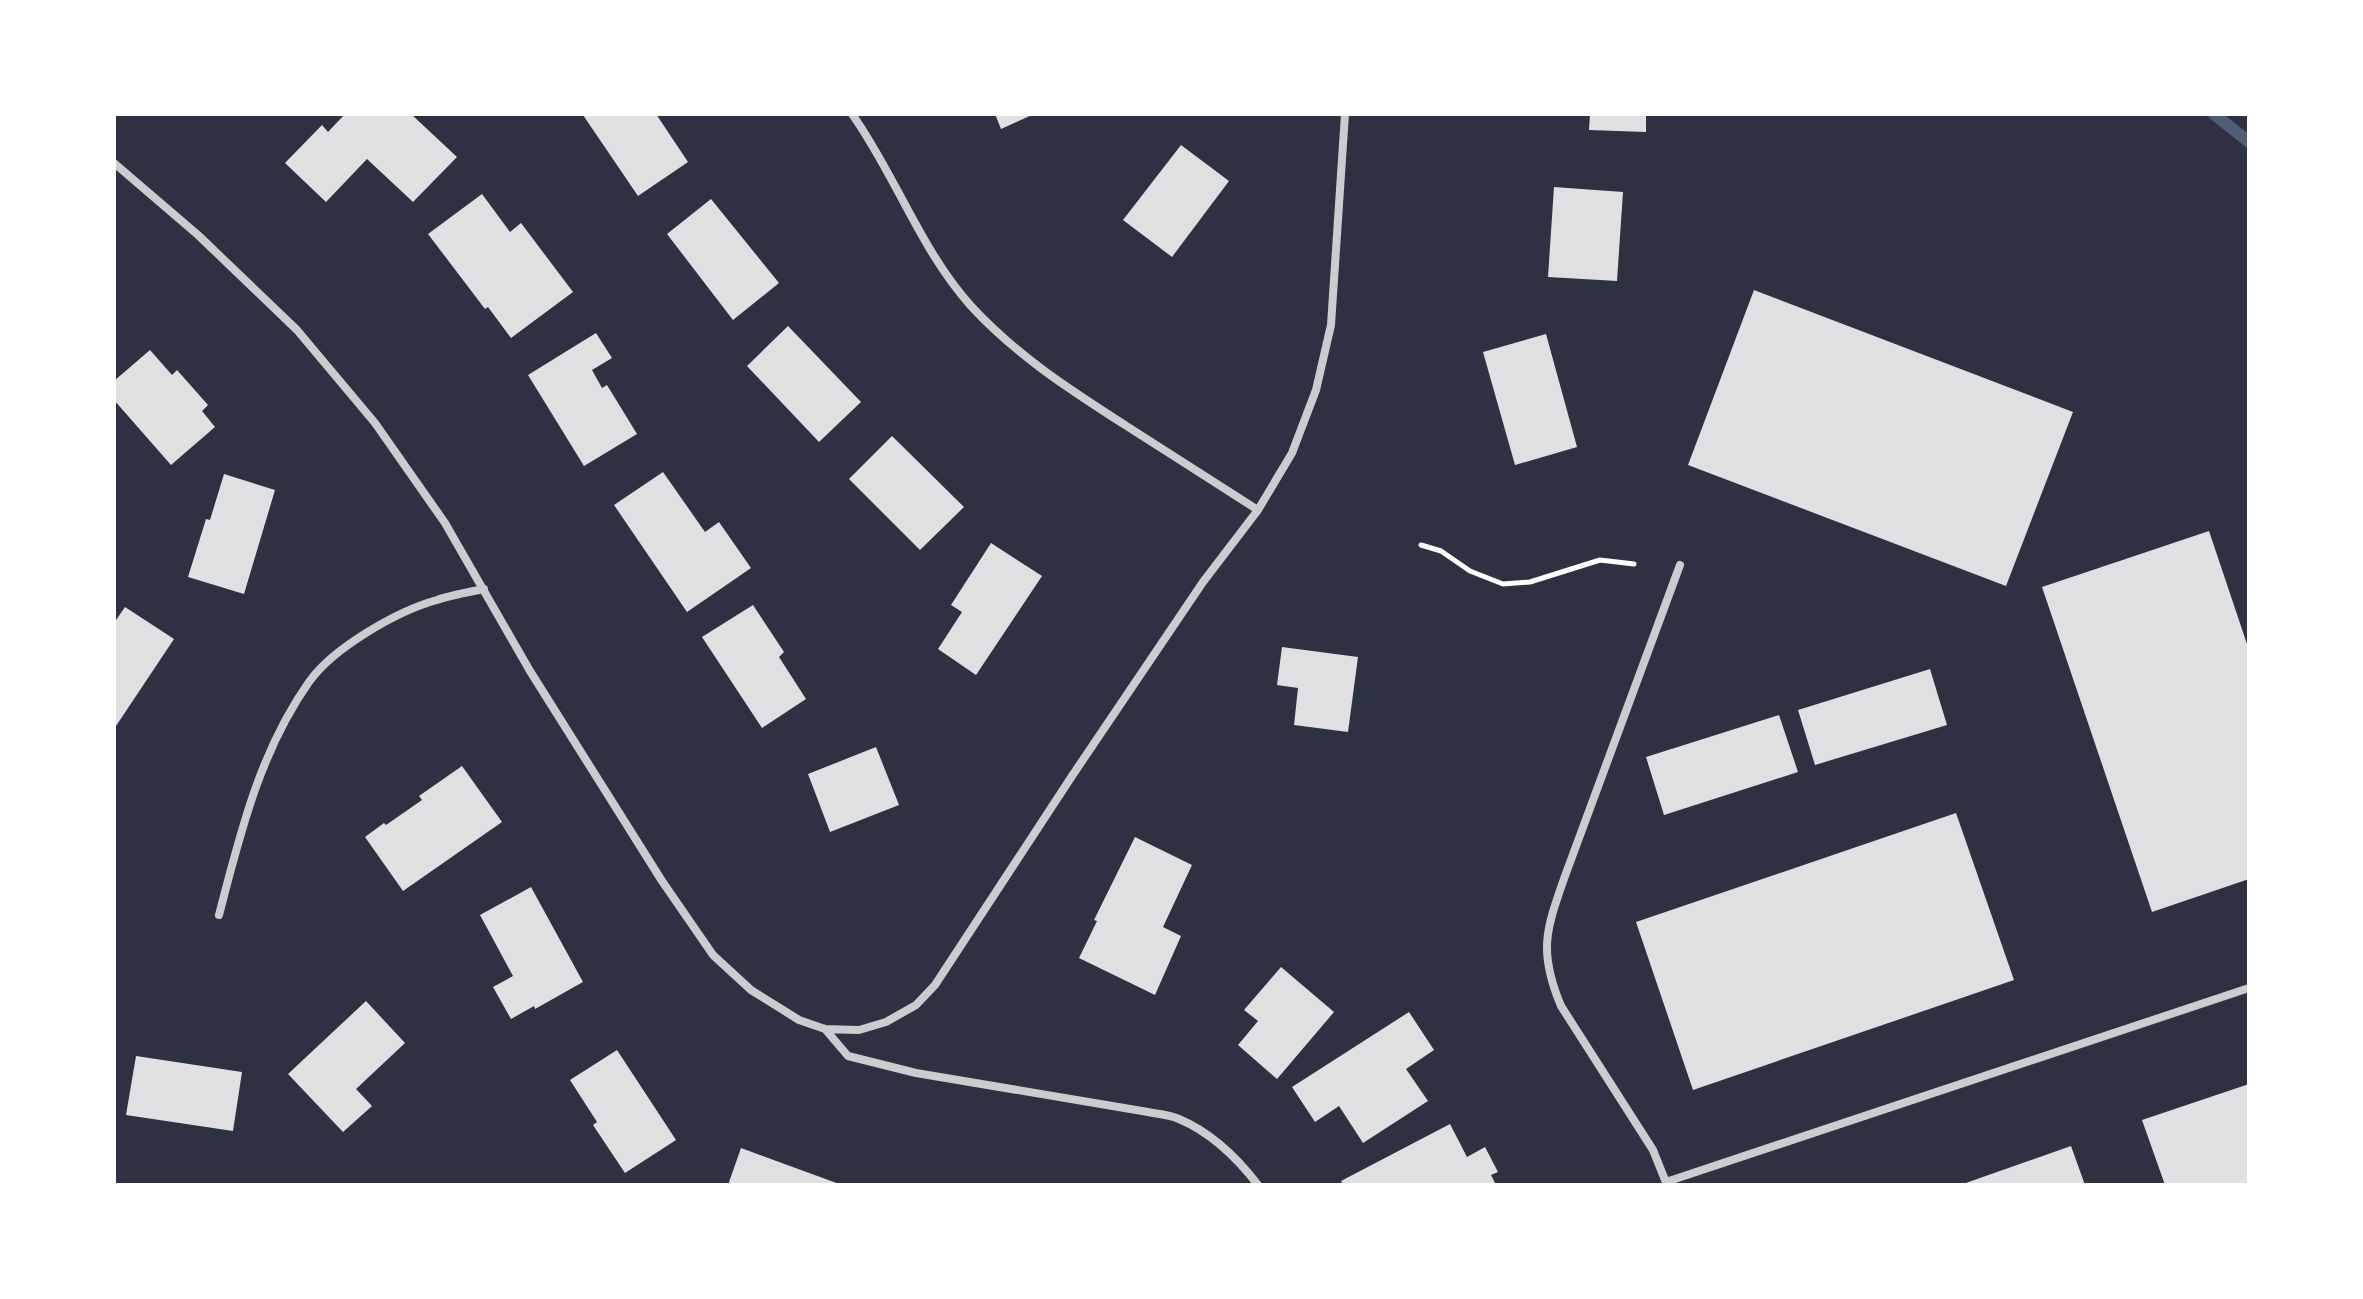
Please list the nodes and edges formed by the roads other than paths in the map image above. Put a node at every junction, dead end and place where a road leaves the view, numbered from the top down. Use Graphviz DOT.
graph roads {
  1 [pos="852,114"];
  2 [pos="1345,114"];
  3 [pos="114,163"];
  4 [pos="1258,510"];
  5 [pos="1680,565"];
  6 [pos="484,589"];
  7 [pos="219,915"];
  8 [pos="2249,988"];
  9 [pos="825,1029"];
  10 [pos="1666,1183"];
  11 [pos="1258,1185"];
  1 -- 4 [label="street"];
  2 -- 4 [label="street"];
  3 -- 6 [label="street"];
  4 -- 9 [label="street"];
  5 -- 10 [label="street"];
  6 -- 7 [label="street"];
  6 -- 9 [label="street"];
  8 -- 10 [label="street"];
  9 -- 11 [label="street"];
}
